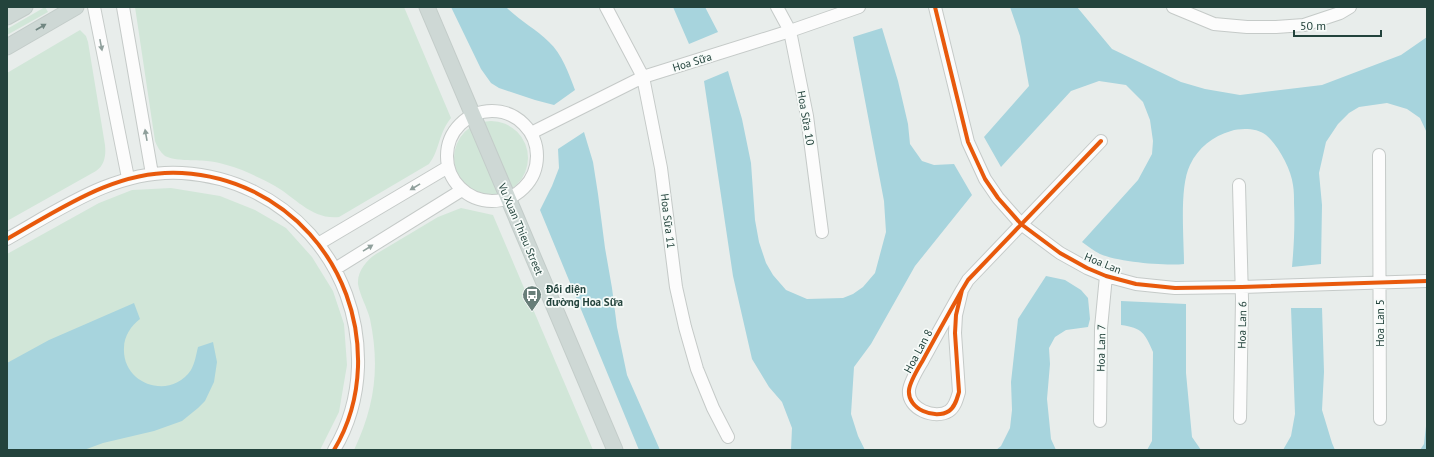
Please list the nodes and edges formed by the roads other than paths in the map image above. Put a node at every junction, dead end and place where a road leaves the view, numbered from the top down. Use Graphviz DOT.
graph roads {
  1 [pos="24,7"];
  2 [pos="76,7"];
  3 [pos="94,7"];
  4 [pos="122,7"];
  5 [pos="426,7"];
  6 [pos="606,7"];
  7 [pos="777,7"];
  8 [pos="859,7"];
  9 [pos="935,7"];
  10 [pos="1173,7"];
  11 [pos="1350,7"];
  12 [pos="7,17"];
  13 [pos="790,31"];
  14 [pos="7,47"];
  15 [pos="643,77"];
  16 [pos="473,115"];
  17 [pos="531,133"];
  18 [pos="1101,141"];
  19 [pos="1379,155"];
  20 [pos="448,167"];
  21 [pos="152,174"];
  22 [pos="128,178"];
  23 [pos="1239,185"];
  24 [pos="462,190"];
  25 [pos="508,199"];
  26 [pos="1021,224"];
  27 [pos="822,232"];
  28 [pos="7,239"];
  29 [pos="318,244"];
  30 [pos="335,269"];
  31 [pos="1106,276"];
  32 [pos="1427,281"];
  33 [pos="1380,283"];
  34 [pos="1242,287"];
  35 [pos="962,290"];
  36 [pos="1240,418"];
  37 [pos="1380,419"];
  38 [pos="1100,421"];
  39 [pos="728,437"];
  40 [pos="334,450"];
  41 [pos="615,450"];
  1 -- 12 [label="main road"];
  14 -- 2 [label="main road, one-way"];
  3 -- 22 [label="street, one-way"];
  21 -- 4 [label="street, one-way"];
  5 -- 16 [label="main road, Vu Xuan Thieu Street"];
  6 -- 15 [label="street, Hoa Sữa 11"];
  7 -- 13 [label="street, Hoa Sữa 10"];
  8 -- 13 [label="street, Hoa Sữa"];
  9 -- 26 [label="street, Hoa Lan"];
  10 -- 11 [label="street"];
  13 -- 15 [label="street, Hoa Sữa"];
  13 -- 27 [label="street, Hoa Sữa 10"];
  15 -- 17 [label="street, Hoa Sữa"];
  15 -- 39 [label="street, Hoa Sữa 11"];
  16 -- 17 [label="street"];
  16 -- 20 [label="street"];
  16 -- 25 [label="main road, Vu Xuan Thieu Street"];
  17 -- 25 [label="street"];
  18 -- 26 [label="street, Hoa Lan 8"];
  19 -- 33 [label="street, Hoa Lan 5"];
  20 -- 24 [label="street"];
  20 -- 29 [label="street, one-way"];
  21 -- 22 [label="street"];
  21 -- 29 [label="street"];
  22 -- 28 [label="street"];
  23 -- 34 [label="street, Hoa Lan 6"];
  24 -- 25 [label="street"];
  30 -- 24 [label="street, one-way"];
  25 -- 41 [label="main road, Vu Xuan Thieu Street"];
  26 -- 31 [label="street, Hoa Lan"];
  26 -- 35 [label="street, Hoa Lan 8"];
  29 -- 30 [label="street"];
  30 -- 40 [label="street"];
  31 -- 34 [label="street, Hoa Lan"];
  31 -- 38 [label="street, Hoa Lan 7"];
  32 -- 33 [label="street, Hoa Lan"];
  33 -- 34 [label="street, Hoa Lan"];
  33 -- 37 [label="street, Hoa Lan 5"];
  34 -- 36 [label="street, Hoa Lan 6"];
  35 -- 35 [label="street, Hoa Lan 8"];
}
